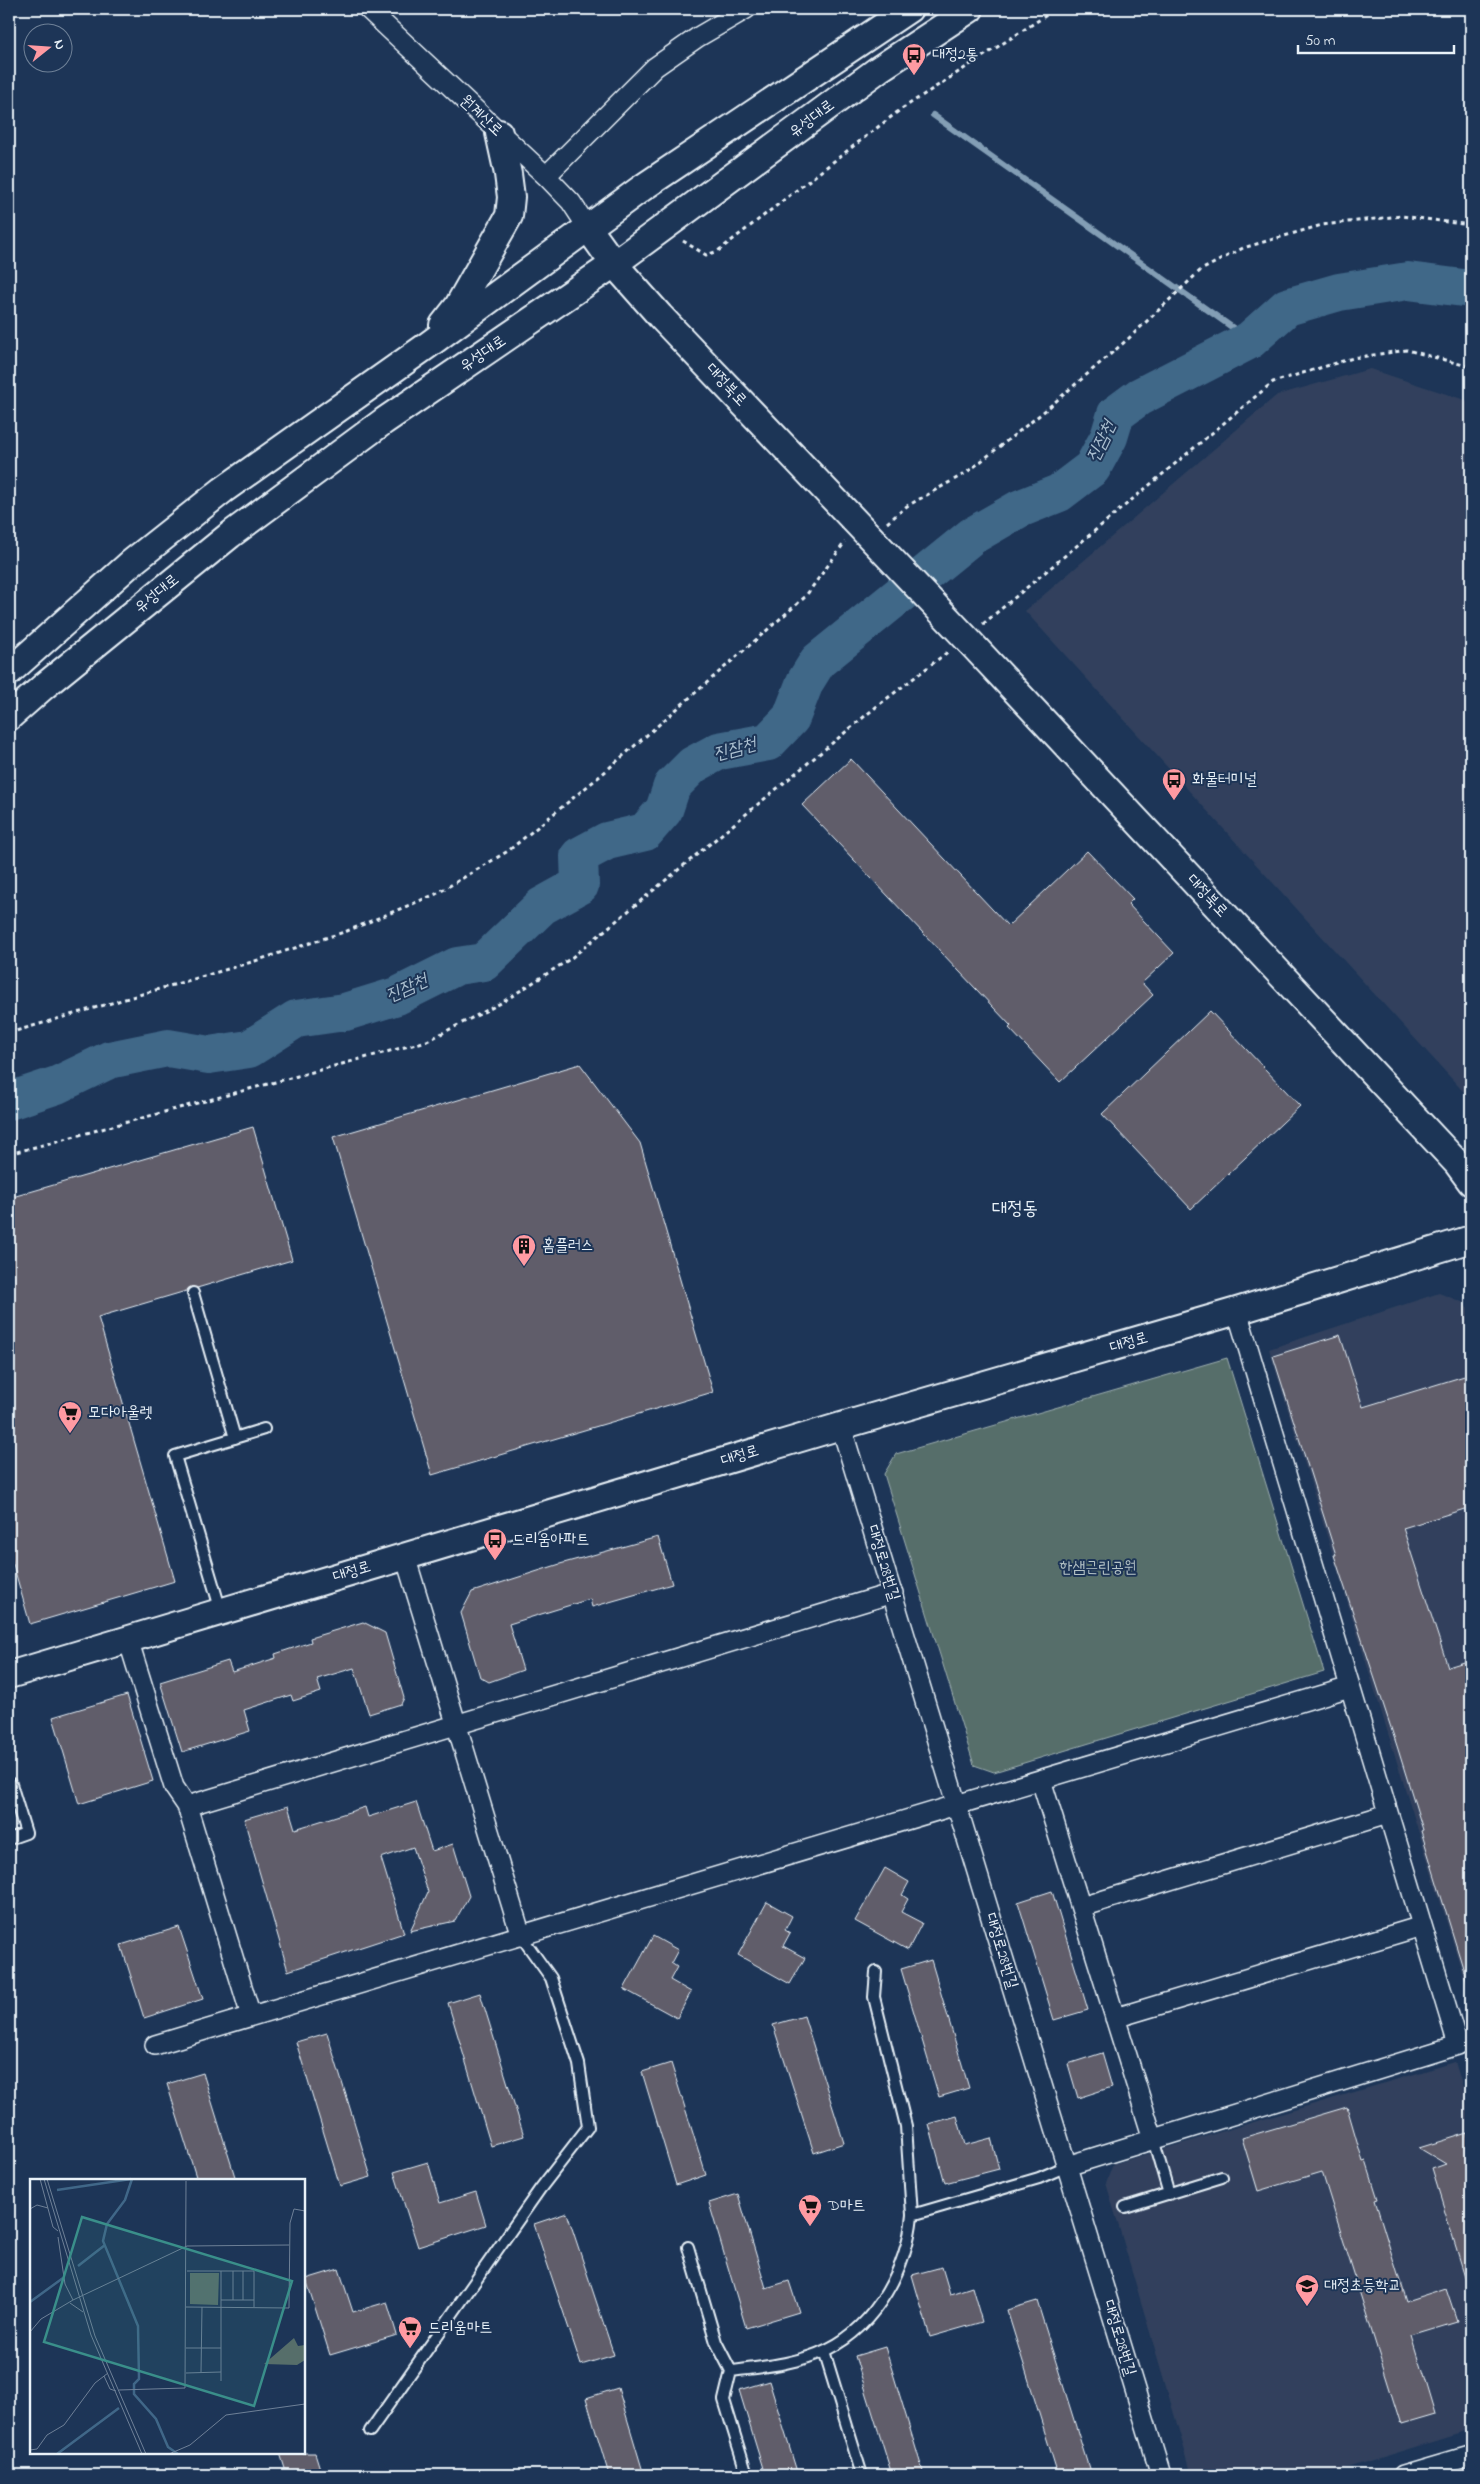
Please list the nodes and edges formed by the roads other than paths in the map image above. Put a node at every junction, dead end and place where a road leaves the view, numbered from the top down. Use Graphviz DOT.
graph roads {
  1 [pos="368,9"];
  2 [pos="746,9"];
  3 [pos="909,9"];
  4 [pos="970,9"];
  5 [pos="499,132"];
  6 [pos="546,176"];
  7 [pos="588,228"];
  8 [pos="614,264"];
  9 [pos="428,344"];
  10 [pos="9,672"];
  11 [pos="9,717"];
  12 [pos="1471,1182"];
  13 [pos="1471,1239"];
  14 [pos="194,1293"];
  15 [pos="1237,1311"];
  16 [pos="841,1426"];
  17 [pos="264,1429"];
  18 [pos="235,1438"];
  19 [pos="405,1556"];
  20 [pos="892,1593"];
  21 [pos="221,1611"];
  22 [pos="128,1639"];
  23 [pos="9,1675"];
  24 [pos="1350,1687"];
  25 [pos="457,1724"];
  26 [pos="1042,1780"];
  27 [pos="9,1785"];
  28 [pos="957,1805"];
  29 [pos="187,1806"];
  30 [pos="1388,1814"];
  31 [pos="9,1838"];
  32 [pos="1081,1906"];
  33 [pos="1422,1926"];
  34 [pos="521,1936"];
  35 [pos="876,1972"];
  36 [pos="250,2016"];
  37 [pos="1115,2018"];
  38 [pos="155,2045"];
  39 [pos="1153,2139"];
  40 [pos="1067,2166"];
  41 [pos="1222,2177"];
  42 [pos="1169,2194"];
  43 [pos="1125,2207"];
  44 [pos="912,2215"];
  45 [pos="688,2247"];
  46 [pos="824,2351"];
  47 [pos="730,2371"];
  48 [pos="370,2432"];
  49 [pos="1471,2454"];
  50 [pos="747,2475"];
  51 [pos="862,2475"];
  52 [pos="1161,2475"];
  53 [pos="1403,2475"];
  1 -- 5 [label="street, 원계산로"];
  2 -- 6 [label="street"];
  3 -- 7 [label="street"];
  4 -- 8 [label="street, 유성대로"];
  5 -- 6 [label="street, 원계산로"];
  5 -- 9 [label="street"];
  6 -- 7 [label="street, 원계산로"];
  7 -- 8 [label="street, 대정북로"];
  7 -- 9 [label="street"];
  8 -- 11 [label="street, 유성대로"];
  8 -- 12 [label="street, 대정북로"];
  9 -- 10 [label="street"];
  13 -- 15 [label="street, 대정로"];
  14 -- 18 [label="lane"];
  15 -- 16 [label="street, 대정로"];
  15 -- 24 [label="street"];
  16 -- 19 [label="street, 대정로"];
  16 -- 20 [label="street, 대정로28번길"];
  17 -- 18 [label="lane"];
  18 -- 21 [label="lane"];
  19 -- 21 [label="street, 대정로"];
  19 -- 25 [label="street"];
  20 -- 25 [label="street"];
  20 -- 28 [label="street, 대정로28번길"];
  21 -- 22 [label="street, 대정로"];
  22 -- 23 [label="street, 대정로"];
  22 -- 29 [label="street"];
  24 -- 26 [label="street"];
  24 -- 30 [label="street"];
  25 -- 29 [label="street"];
  25 -- 34 [label="street"];
  26 -- 28 [label="street"];
  26 -- 32 [label="street"];
  27 -- 31 [label="lane"];
  28 -- 34 [label="street"];
  28 -- 40 [label="street, 대정로28번길"];
  29 -- 36 [label="street"];
  30 -- 32 [label="street"];
  30 -- 33 [label="street"];
  32 -- 37 [label="street"];
  33 -- 37 [label="street"];
  33 -- 39 [label="street"];
  34 -- 36 [label="street"];
  34 -- 48 [label="lane"];
  35 -- 44 [label="lane"];
  36 -- 38 [label="street"];
  37 -- 39 [label="street"];
  39 -- 40 [label="street"];
  39 -- 42 [label="lane"];
  40 -- 44 [label="lane"];
  40 -- 52 [label="street, 대정로28번길"];
  41 -- 42 [label="lane"];
  42 -- 43 [label="lane"];
  44 -- 46 [label="lane"];
  45 -- 47 [label="lane"];
  46 -- 47 [label="lane"];
  46 -- 51 [label="lane"];
  47 -- 50 [label="lane"];
  49 -- 53 [label="street"];
}
